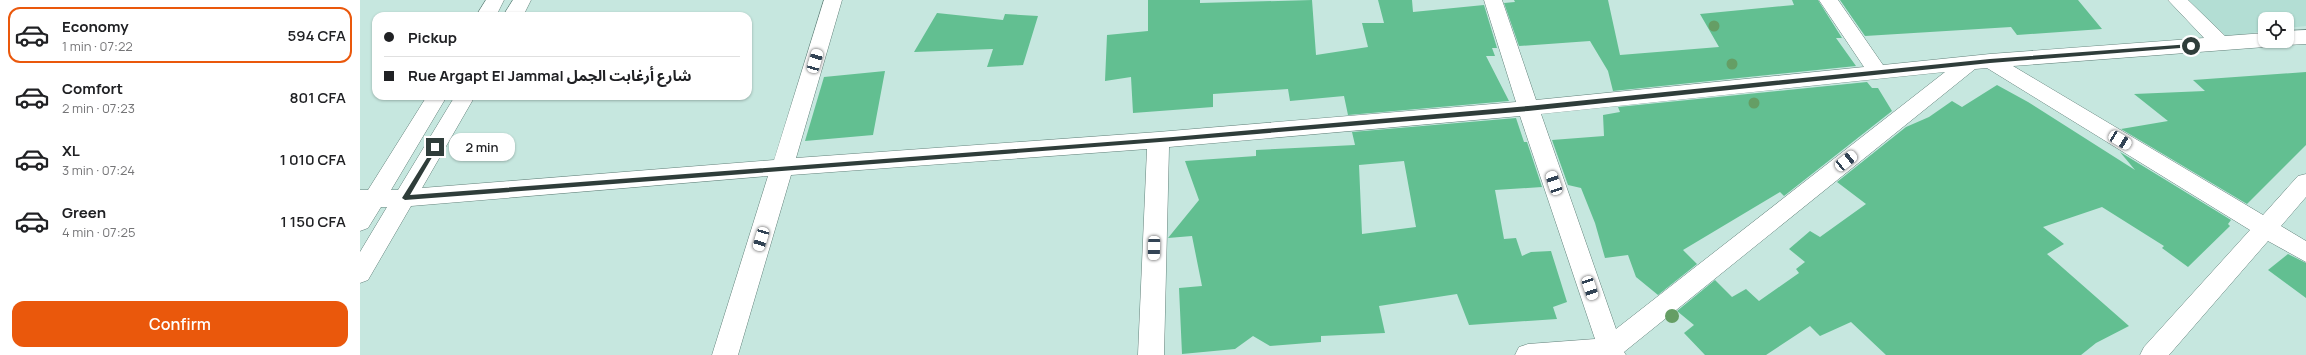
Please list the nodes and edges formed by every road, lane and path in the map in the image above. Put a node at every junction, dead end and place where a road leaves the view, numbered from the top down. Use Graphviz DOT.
graph roads {
  1 [pos="495,0"];
  2 [pos="522,0"];
  3 [pos="833,0"];
  4 [pos="1493,0"];
  5 [pos="1828,0"];
  6 [pos="2177,0"];
  7 [pos="488,12"];
  8 [pos="515,12"];
  9 [pos="2306,37"];
  10 [pos="2294,38"];
  11 [pos="2258,41"];
  12 [pos="2221,44"];
  13 [pos="1980,62"];
  14 [pos="1877,71"];
  15 [pos="434,100"];
  16 [pos="463,100"];
  17 [pos="1528,108"];
  18 [pos="1158,140"];
  19 [pos="783,167"];
  20 [pos="2306,182"];
  21 [pos="405,198"];
  22 [pos="367,199"];
  23 [pos="360,222"];
  24 [pos="2263,228"];
  25 [pos="2306,252"];
  26 [pos="360,274"];
  27 [pos="1612,351"];
  28 [pos="726,355"];
  29 [pos="1152,355"];
  30 [pos="1528,355"];
  31 [pos="2153,355"];
  1 -- 7 [label="street"];
  2 -- 8 [label="street"];
  3 -- 19 [label="street"];
  4 -- 17 [label="street"];
  5 -- 14 [label="street"];
  6 -- 12 [label="street"];
  9 -- 10 [label="street"];
  11 -- 12 [label="street"];
  12 -- 13 [label="street"];
  13 -- 14 [label="street"];
  13 -- 24 [label="street"];
  13 -- 27 [label="street"];
  14 -- 17 [label="street"];
  15 -- 22 [label="street"];
  16 -- 21 [label="street"];
  17 -- 18 [label="street"];
  17 -- 27 [label="street"];
  18 -- 19 [label="street"];
  18 -- 29 [label="street"];
  19 -- 21 [label="street"];
  19 -- 28 [label="street"];
  20 -- 24 [label="street"];
  21 -- 22 [label="street"];
  21 -- 26 [label="street"];
  22 -- 23 [label="street"];
  24 -- 25 [label="street"];
  24 -- 31 [label="street"];
  27 -- 30 [label="street"];
}
